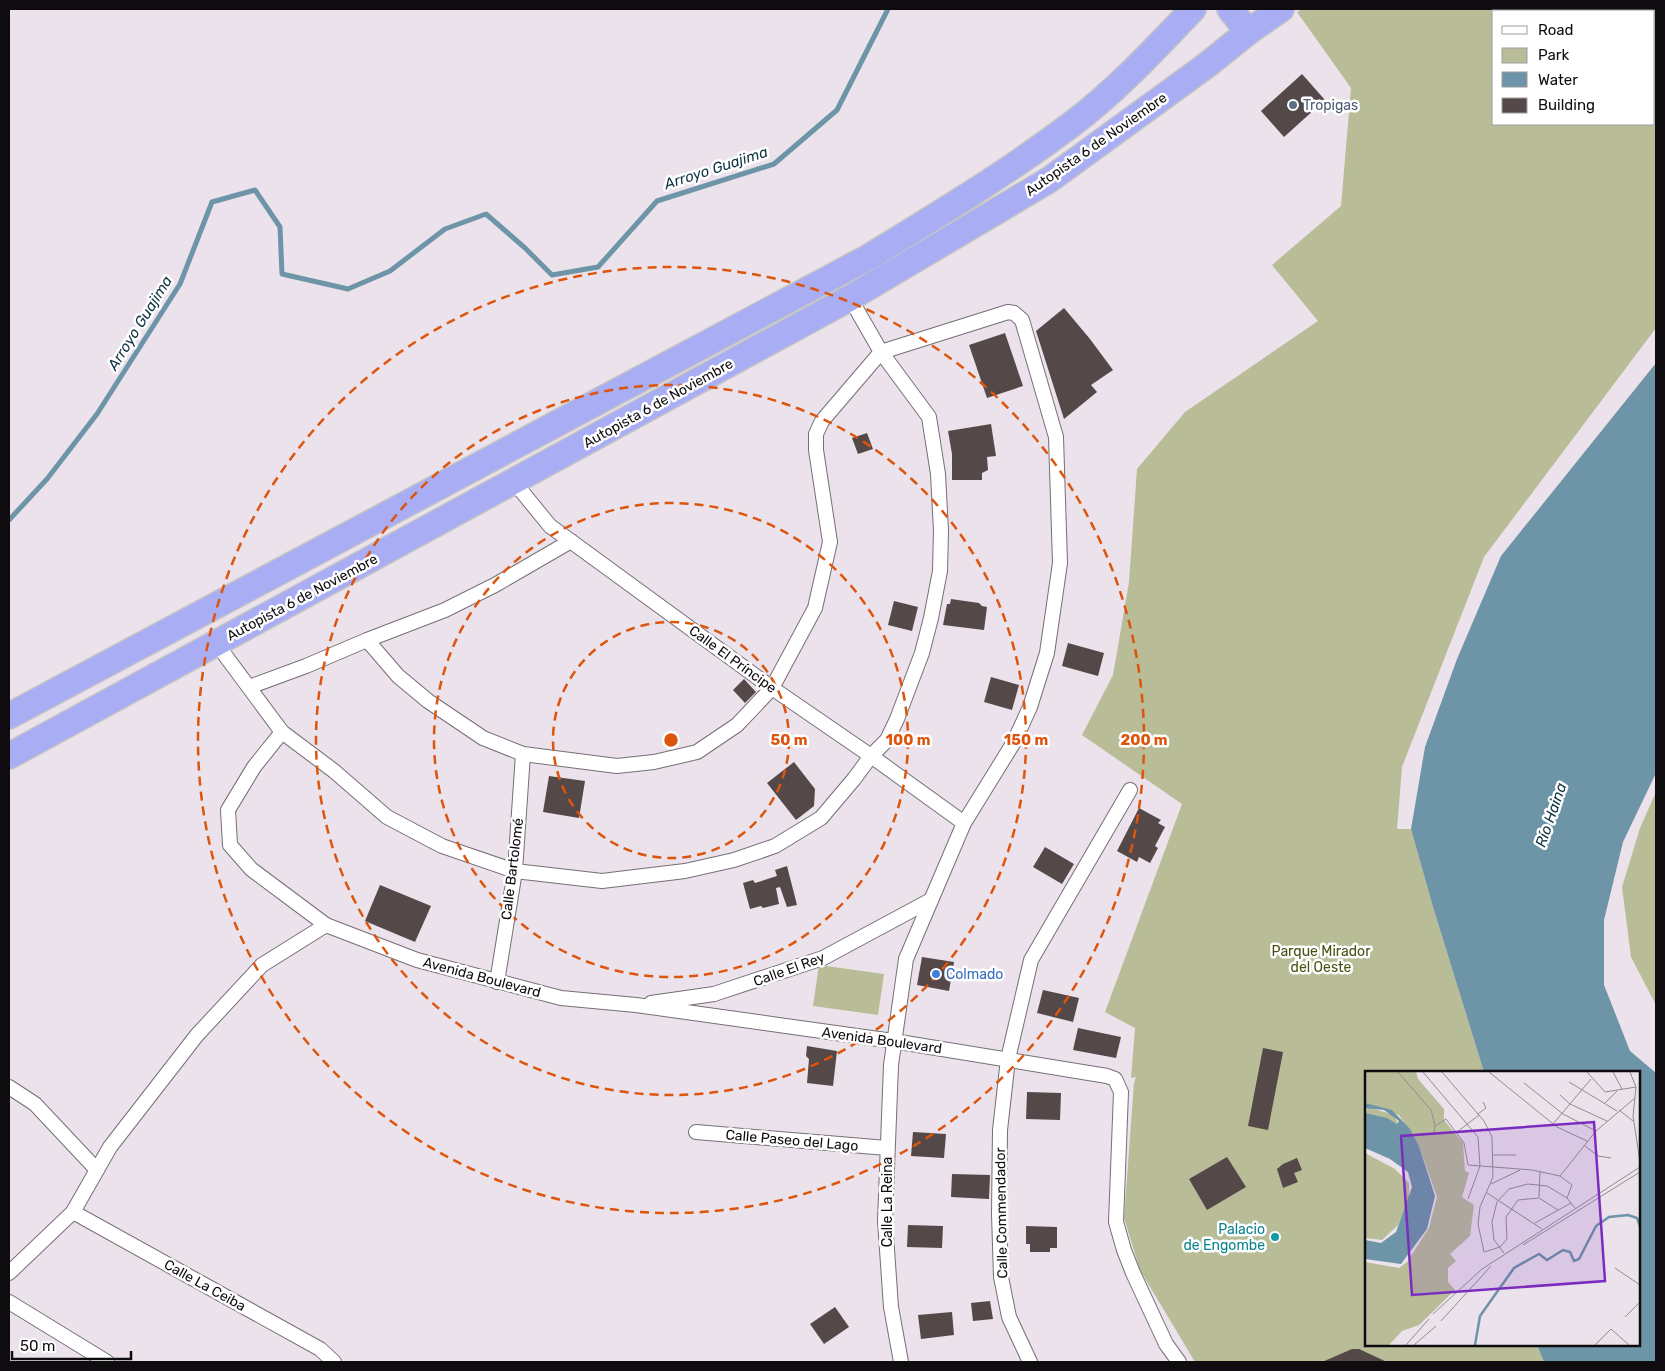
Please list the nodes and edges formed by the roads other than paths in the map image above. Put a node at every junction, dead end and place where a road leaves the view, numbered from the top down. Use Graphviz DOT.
graph roads {
  1 [pos="1193,9"];
  2 [pos="1230,9"];
  3 [pos="1281,9"];
  4 [pos="1248,32"];
  5 [pos="850,298"];
  6 [pos="881,352"];
  7 [pos="514,482"];
  8 [pos="571,541"];
  9 [pos="368,640"];
  10 [pos="216,643"];
  11 [pos="249,687"];
  12 [pos="772,688"];
  13 [pos="9,716"];
  14 [pos="282,732"];
  15 [pos="523,754"];
  16 [pos="9,756"];
  17 [pos="871,756"];
  18 [pos="1130,790"];
  19 [pos="964,823"];
  20 [pos="515,871"];
  21 [pos="931,900"];
  22 [pos="326,925"];
  23 [pos="497,982"];
  24 [pos="636,1005"];
  25 [pos="893,1041"];
  26 [pos="1008,1059"];
  27 [pos="9,1087"];
  28 [pos="696,1132"];
  29 [pos="888,1148"];
  30 [pos="97,1170"];
  31 [pos="73,1212"];
  32 [pos="9,1273"];
  33 [pos="9,1302"];
  34 [pos="107,1362"];
  35 [pos="334,1362"];
  36 [pos="901,1362"];
  37 [pos="1030,1362"];
  38 [pos="1179,1362"];
  1 -- 13 [label="highway, Autopista 6 de Noviembre"];
  2 -- 4 [label="highway"];
  3 -- 4 [label="highway, Autopista 6 de Noviembre"];
  4 -- 5 [label="highway, Autopista 6 de Noviembre"];
  5 -- 6 [label="street"];
  5 -- 7 [label="highway, Autopista 6 de Noviembre"];
  6 -- 12 [label="street"];
  6 -- 17 [label="street"];
  6 -- 19 [label="street, Calle La Reina"];
  7 -- 8 [label="street, Calle El Príncipe"];
  7 -- 10 [label="highway, Autopista 6 de Noviembre"];
  8 -- 9 [label="street"];
  8 -- 12 [label="street, Calle El Príncipe"];
  9 -- 11 [label="street"];
  9 -- 15 [label="street"];
  10 -- 11 [label="street"];
  10 -- 16 [label="highway, Autopista 6 de Noviembre"];
  11 -- 14 [label="street"];
  12 -- 15 [label="street"];
  12 -- 17 [label="street, Calle El Príncipe"];
  14 -- 20 [label="street"];
  14 -- 22 [label="street, Avenida Boulevard"];
  15 -- 20 [label="street, Calle Bartolomé"];
  17 -- 19 [label="street, Calle El Príncipe"];
  17 -- 20 [label="street"];
  18 -- 26 [label="street, Calle Commendador"];
  19 -- 21 [label="street, Calle La Reina"];
  20 -- 23 [label="street, Calle Bartolomé"];
  21 -- 24 [label="street, Calle El Rey"];
  21 -- 25 [label="street, Calle La Reina"];
  22 -- 23 [label="street, Avenida Boulevard"];
  22 -- 30 [label="street"];
  23 -- 24 [label="street, Avenida Boulevard"];
  24 -- 25 [label="street, Avenida Boulevard"];
  25 -- 26 [label="street, Avenida Boulevard"];
  25 -- 29 [label="street, Calle La Reina"];
  26 -- 37 [label="street, Calle Commendador"];
  26 -- 38 [label="street, Avenida Boulevard"];
  27 -- 30 [label="street"];
  28 -- 29 [label="street, Calle Paseo del Lago"];
  29 -- 36 [label="street, Calle La Reina"];
  30 -- 31 [label="street"];
  31 -- 32 [label="street"];
  31 -- 35 [label="street, Calle La Ceiba"];
  33 -- 34 [label="street"];
}
